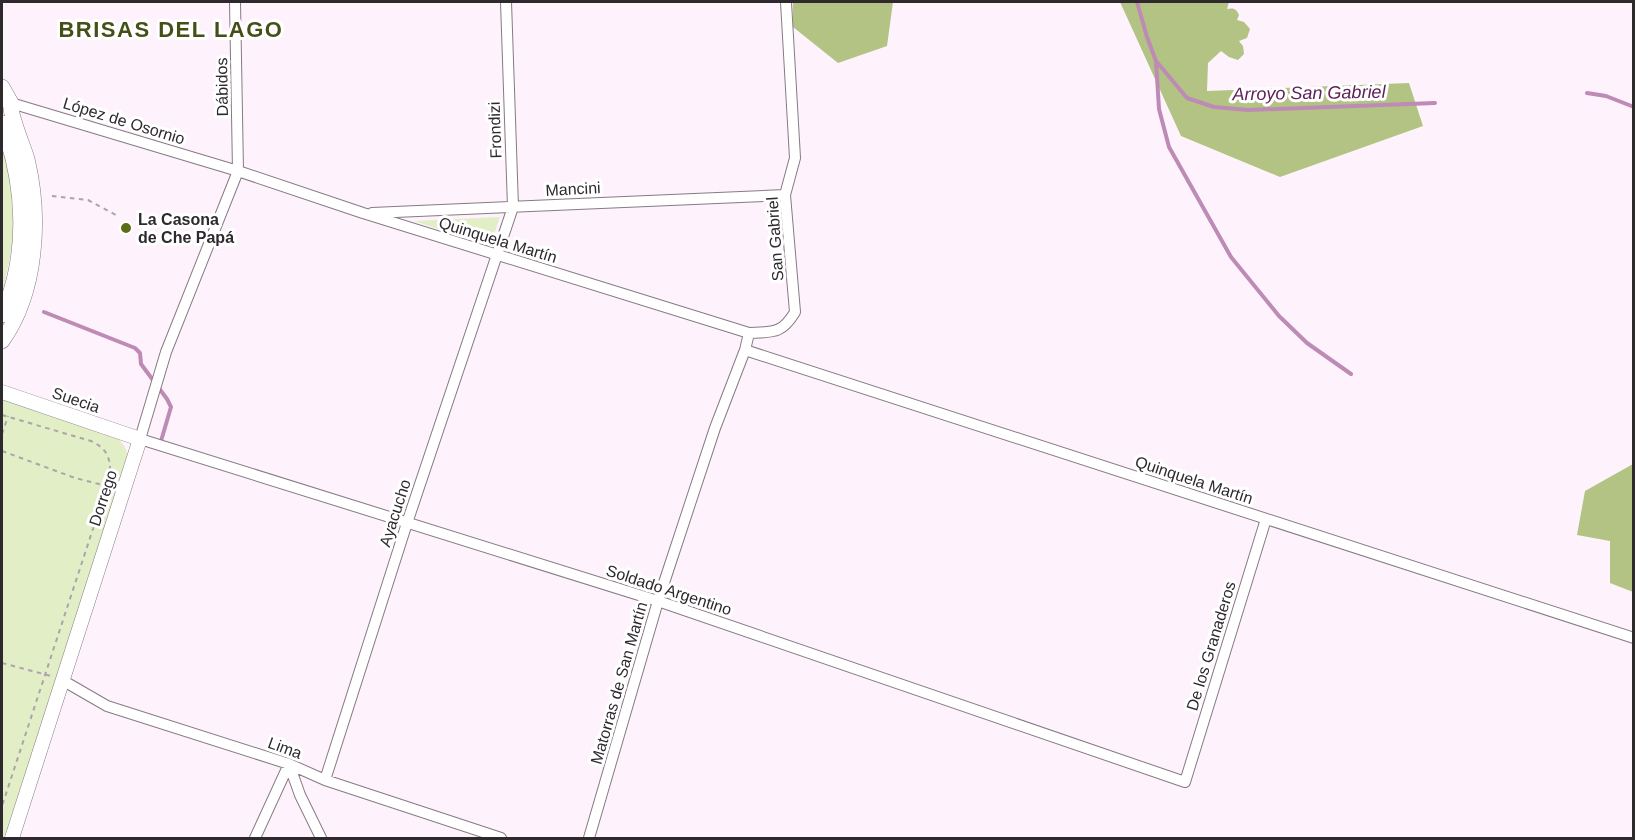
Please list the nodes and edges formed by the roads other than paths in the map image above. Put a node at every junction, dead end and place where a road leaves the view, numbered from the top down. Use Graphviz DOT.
graph roads {
  1 [pos="235,2"];
  2 [pos="506,2"];
  3 [pos="786,2"];
  4 [pos="2,87"];
  5 [pos="6,103"];
  6 [pos="2,123"];
  7 [pos="238,171"];
  8 [pos="785,195"];
  9 [pos="513,207"];
  10 [pos="363,213"];
  11 [pos="495,255"];
  12 [pos="2,315"];
  13 [pos="749,333"];
  14 [pos="2,341"];
  15 [pos="745,350"];
  16 [pos="2,392"];
  17 [pos="140,439"];
  18 [pos="1266,519"];
  19 [pos="407,523"];
  20 [pos="658,601"];
  21 [pos="1634,638"];
  22 [pos="62,680"];
  23 [pos="290,764"];
  24 [pos="325,780"];
  25 [pos="1185,782"];
  26 [pos="12,838"];
  27 [pos="255,838"];
  28 [pos="321,838"];
  29 [pos="501,838"];
  30 [pos="589,838"];
  1 -- 7 [label="street, Dábidos"];
  2 -- 9 [label="street, Frondizi"];
  3 -- 8 [label="street, San Gabriel"];
  4 -- 5 [label="main road"];
  5 -- 7 [label="street, López de Osornio"];
  5 -- 14 [label="main road"];
  6 -- 12 [label="main road"];
  7 -- 10 [label="street, Quinquela Martín"];
  7 -- 17 [label="street, Dorrego"];
  8 -- 9 [label="street, Mancini"];
  8 -- 13 [label="street, San Gabriel"];
  9 -- 10 [label="street, Mancini"];
  9 -- 11 [label="street, Frondizi"];
  10 -- 11 [label="street, Quinquela Martín"];
  11 -- 13 [label="street, Quinquela Martín"];
  11 -- 19 [label="street, Ayacucho"];
  13 -- 15 [label="street, Matorras de San Martín"];
  15 -- 18 [label="street, Quinquela Martín"];
  15 -- 20 [label="street, Matorras de San Martín"];
  16 -- 17 [label="street, Suecia"];
  17 -- 19 [label="street, Soldado Argentino"];
  17 -- 22 [label="street, Dorrego"];
  18 -- 21 [label="street, Quinquela Martín"];
  18 -- 25 [label="street, De los Granaderos"];
  19 -- 20 [label="street, Soldado Argentino"];
  19 -- 24 [label="street, Ayacucho"];
  20 -- 25 [label="street, Soldado Argentino"];
  20 -- 30 [label="street, Matorras de San Martín"];
  22 -- 23 [label="street, Lima"];
  22 -- 26 [label="street, Dorrego"];
  23 -- 24 [label="street, Lima"];
  23 -- 27 [label="street"];
  23 -- 28 [label="street"];
  24 -- 29 [label="street, Lima"];
}
